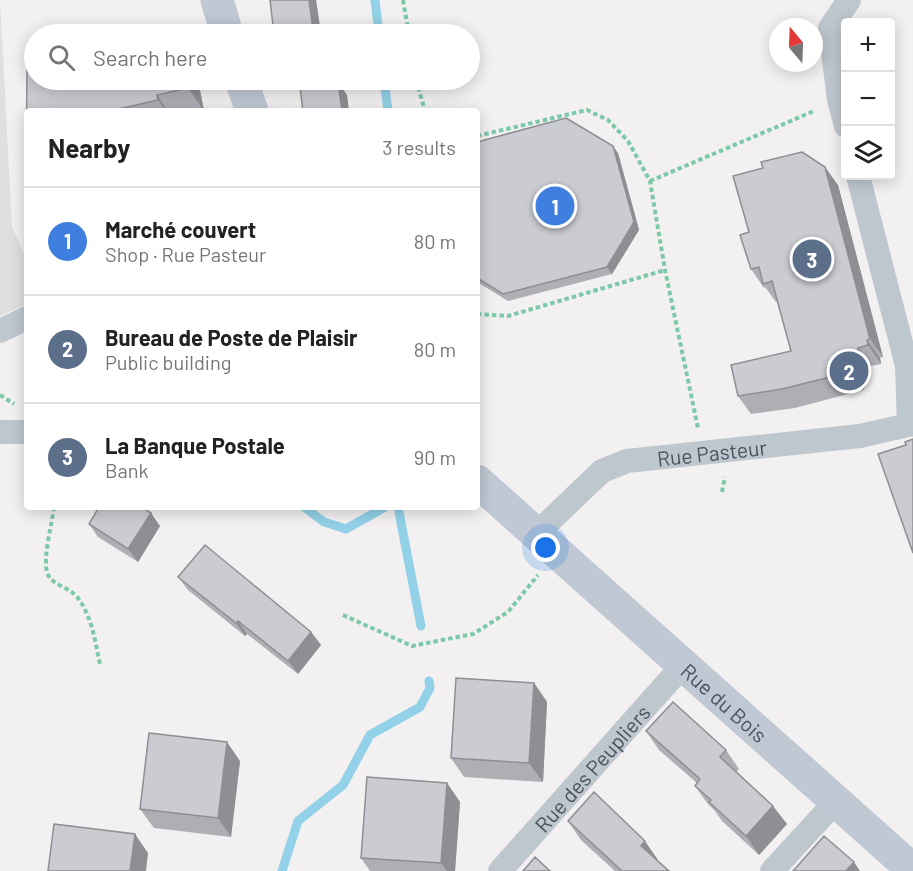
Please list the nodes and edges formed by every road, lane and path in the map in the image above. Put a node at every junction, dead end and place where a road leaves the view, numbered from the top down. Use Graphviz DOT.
graph roads {
  1 [pos="217,0"];
  2 [pos="403,0"];
  3 [pos="849,0"];
  4 [pos="224,24"];
  5 [pos="407,24"];
  6 [pos="245,90"];
  7 [pos="419,90"];
  8 [pos="839,100"];
  9 [pos="841,107"];
  10 [pos="251,108"];
  11 [pos="424,108"];
  12 [pos="480,135"];
  13 [pos="859,180"];
  14 [pos="650,182"];
  15 [pos="665,270"];
  16 [pos="480,314"];
  17 [pos="24,319"];
  18 [pos="0,331"];
  19 [pos="911,425"];
  20 [pos="0,432"];
  21 [pos="24,432"];
  22 [pos="703,453"];
  23 [pos="480,484"];
  24 [pos="54,510"];
  25 [pos="537,533"];
  26 [pos="541,572"];
  27 [pos="343,615"];
  28 [pos="100,664"];
  29 [pos="684,664"];
  30 [pos="837,800"];
  31 [pos="913,870"];
  32 [pos="500,871"];
  33 [pos="772,871"];
  1 -- 4 [label="street"];
  2 -- 5 [label="path"];
  3 -- 8 [label="street"];
  6 -- 10 [label="street"];
  7 -- 11 [label="path"];
  8 -- 9 [label="street"];
  8 -- 14 [label="path"];
  12 -- 14 [label="path"];
  13 -- 19 [label="street"];
  14 -- 15 [label="path"];
  15 -- 16 [label="path"];
  15 -- 22 [label="path"];
  17 -- 18 [label="street"];
  19 -- 22 [label="street, Rue Pasteur"];
  20 -- 21 [label="street"];
  22 -- 25 [label="street, Rue Pasteur"];
  23 -- 25 [label="street, Rue du Bois"];
  24 -- 28 [label="path"];
  25 -- 29 [label="street, Rue du Bois"];
  26 -- 27 [label="path"];
  29 -- 30 [label="street, Rue du Bois"];
  29 -- 32 [label="street, Rue des Peupliers"];
  30 -- 31 [label="street, Rue du Bois"];
  30 -- 33 [label="street"];
}
